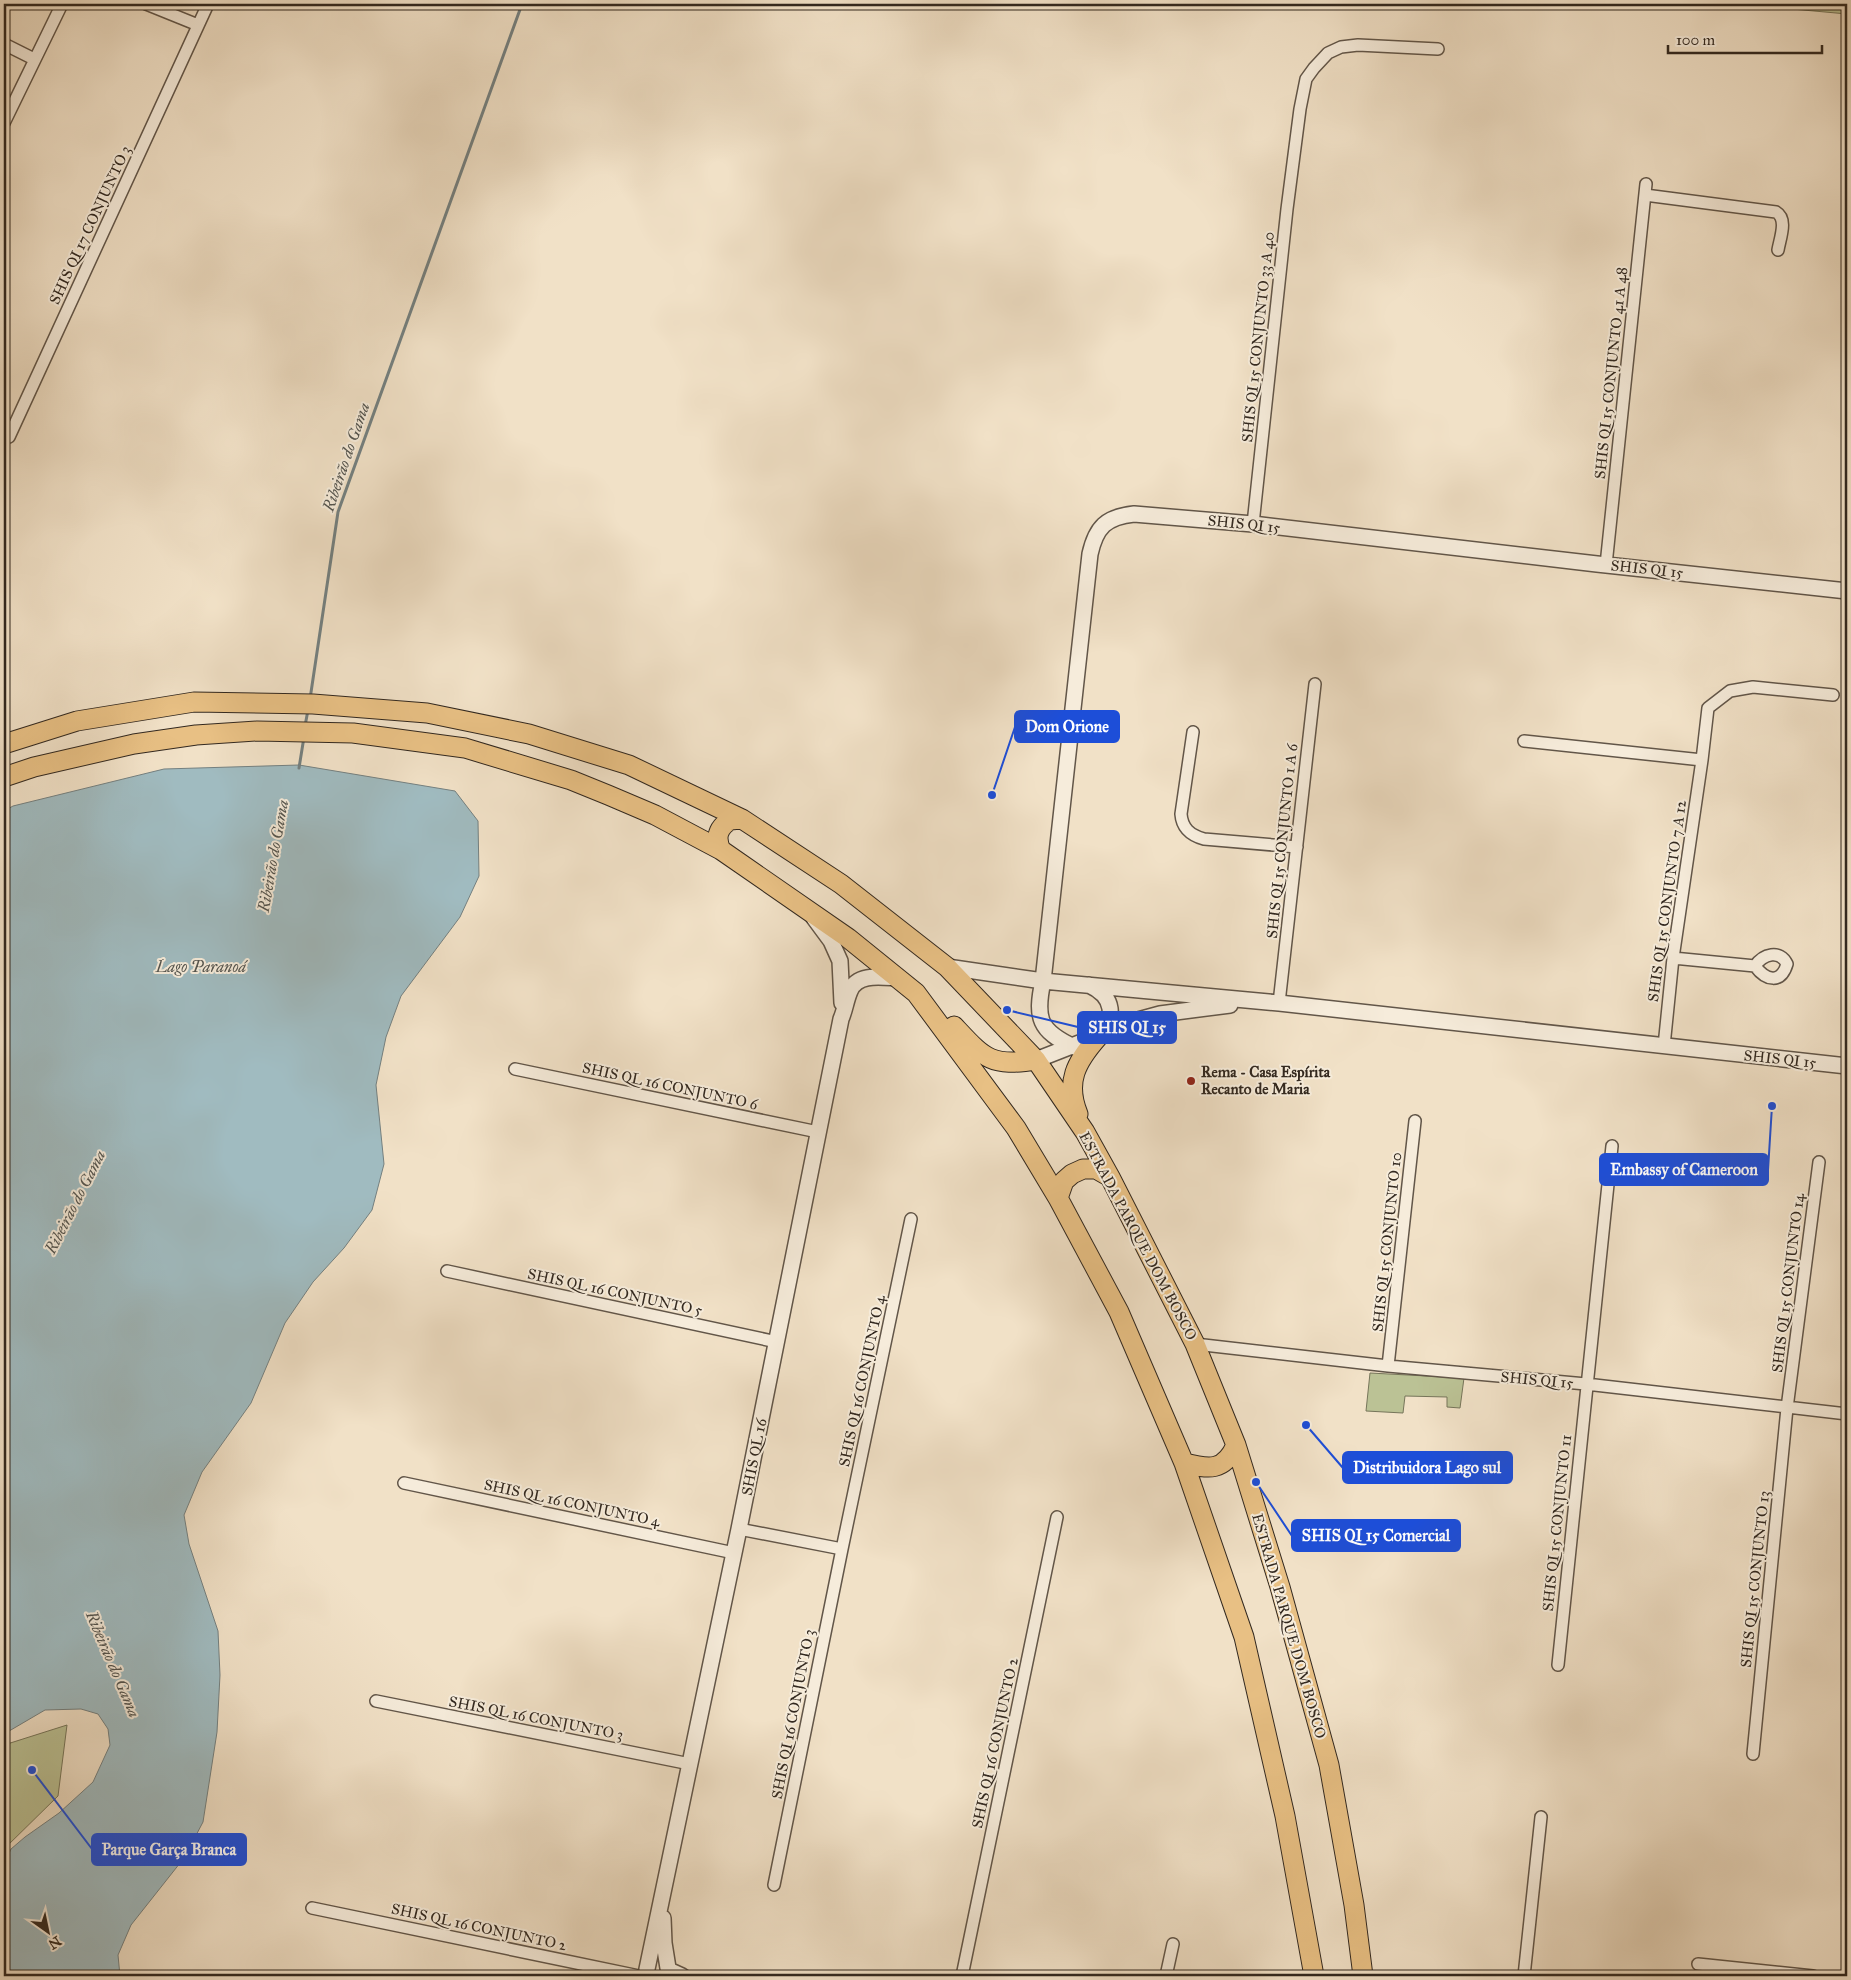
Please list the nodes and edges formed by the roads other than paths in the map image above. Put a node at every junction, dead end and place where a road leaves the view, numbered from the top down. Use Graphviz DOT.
graph roads {
  1 [pos="62,4"];
  2 [pos="146,4"];
  3 [pos="208,4"];
  4 [pos="198,25"];
  5 [pos="4,44"];
  6 [pos="1438,49"];
  7 [pos="34,59"];
  8 [pos="4,123"];
  9 [pos="1778,250"];
  10 [pos="10,437"];
  11 [pos="1253,524"];
  12 [pos="1606,565"];
  13 [pos="1847,591"];
  14 [pos="1316,684"];
  15 [pos="1834,695"];
  16 [pos="1193,732"];
  17 [pos="1524,741"];
  18 [pos="4,744"];
  19 [pos="1702,760"];
  20 [pos="4,777"];
  21 [pos="742,820"];
  22 [pos="1297,848"];
  23 [pos="721,850"];
  24 [pos="806,908"];
  25 [pos="1673,958"];
  26 [pos="1755,966"];
  27 [pos="947,967"];
  28 [pos="897,978"];
  29 [pos="1043,981"];
  30 [pos="1088,984"];
  31 [pos="916,993"];
  32 [pos="1273,1002"];
  33 [pos="842,1019"];
  34 [pos="1098,1037"];
  35 [pos="1074,1046"];
  36 [pos="1664,1046"];
  37 [pos="1036,1060"];
  38 [pos="1847,1066"];
  39 [pos="515,1069"];
  40 [pos="1414,1121"];
  41 [pos="818,1132"];
  42 [pos="1085,1132"];
  43 [pos="1612,1146"];
  44 [pos="1819,1162"];
  45 [pos="1110,1177"];
  46 [pos="1058,1198"];
  47 [pos="911,1219"];
  48 [pos="447,1272"];
  49 [pos="777,1342"];
  50 [pos="1195,1344"];
  51 [pos="1226,1348"];
  52 [pos="1388,1366"];
  53 [pos="1205,1370"];
  54 [pos="1586,1384"];
  55 [pos="1787,1408"];
  56 [pos="1847,1414"];
  57 [pos="1236,1444"];
  58 [pos="1184,1464"];
  59 [pos="404,1483"];
  60 [pos="1057,1517"];
  61 [pos="739,1529"];
  62 [pos="842,1550"];
  63 [pos="734,1553"];
  64 [pos="1558,1665"];
  65 [pos="376,1701"];
  66 [pos="1753,1754"];
  67 [pos="690,1764"];
  68 [pos="1541,1817"];
  69 [pos="774,1885"];
  70 [pos="664,1894"];
  71 [pos="312,1908"];
  72 [pos="1172,1944"];
  73 [pos="1698,1964"];
  74 [pos="674,1973"];
  75 [pos="643,1974"];
  76 [pos="962,1976"];
  77 [pos="1166,1976"];
  78 [pos="1314,1976"];
  79 [pos="1363,1976"];
  80 [pos="1524,1976"];
  81 [pos="1812,1976"];
  1 -- 7 [label="street"];
  2 -- 4 [label="street"];
  3 -- 4 [label="street, SHIS QI 17 CONJUNTO 3"];
  4 -- 10 [label="street, SHIS QI 17 CONJUNTO 3"];
  5 -- 7 [label="street"];
  6 -- 11 [label="street, SHIS QI 15 CONJUNTO 33 A 40"];
  7 -- 8 [label="street"];
  9 -- 12 [label="street, SHIS QI 15 CONJUNTO 41 A 48"];
  11 -- 12 [label="street, SHIS QI 15"];
  11 -- 29 [label="street, SHIS QI 15"];
  12 -- 13 [label="street, SHIS QI 15"];
  14 -- 22 [label="street, SHIS QI 15 CONJUNTO 1 A 6"];
  15 -- 19 [label="street, SHIS QI 15 CONJUNTO 7 A 12"];
  16 -- 22 [label="street"];
  17 -- 19 [label="street"];
  18 -- 21 [label="main road, ESTRADA PARQUE DOM BOSCO"];
  19 -- 25 [label="street, SHIS QI 15 CONJUNTO 7 A 12"];
  20 -- 23 [label="main road"];
  21 -- 23 [label="main road"];
  21 -- 27 [label="main road, ESTRADA PARQUE DOM BOSCO"];
  22 -- 32 [label="street, SHIS QI 15 CONJUNTO 1 A 6"];
  23 -- 24 [label="main road"];
  24 -- 28 [label="main road"];
  24 -- 33 [label="street, SHIS QL 16"];
  25 -- 26 [label="street"];
  25 -- 36 [label="street, SHIS QI 15 CONJUNTO 7 A 12"];
  27 -- 29 [label="street, SHIS QI 15"];
  27 -- 37 [label="main road, ESTRADA PARQUE DOM BOSCO"];
  28 -- 31 [label="main road"];
  28 -- 33 [label="street, SHIS QL 16"];
  29 -- 30 [label="street, SHIS QI 15"];
  29 -- 35 [label="street"];
  30 -- 32 [label="street, SHIS QI 15"];
  30 -- 34 [label="street"];
  31 -- 37 [label="main road"];
  31 -- 46 [label="main road"];
  32 -- 34 [label="street, SHIS QI 15"];
  32 -- 36 [label="street, SHIS QI 15"];
  33 -- 41 [label="street, SHIS QL 16"];
  34 -- 35 [label="street, SHIS QI 15"];
  34 -- 42 [label="main road"];
  35 -- 37 [label="street, SHIS QI 15"];
  36 -- 38 [label="street, SHIS QI 15"];
  37 -- 42 [label="main road, ESTRADA PARQUE DOM BOSCO"];
  39 -- 41 [label="street, SHIS QL 16 CONJUNTO 6"];
  40 -- 52 [label="street, SHIS QI 15 CONJUNTO 10"];
  41 -- 49 [label="street, SHIS QL 16"];
  42 -- 45 [label="main road, ESTRADA PARQUE DOM BOSCO"];
  43 -- 54 [label="street, SHIS QI 15 CONJUNTO 11"];
  44 -- 55 [label="street, SHIS QI 15 CONJUNTO 14"];
  45 -- 46 [label="main road"];
  45 -- 50 [label="main road, ESTRADA PARQUE DOM BOSCO"];
  46 -- 58 [label="main road"];
  47 -- 62 [label="street, SHIS QI 16 CONJUNTO 4"];
  48 -- 49 [label="street, SHIS QL 16 CONJUNTO 5"];
  49 -- 61 [label="street, SHIS QL 16"];
  50 -- 51 [label="street, SHIS QI 15"];
  50 -- 53 [label="main road, ESTRADA PARQUE DOM BOSCO"];
  51 -- 52 [label="street, SHIS QI 15"];
  51 -- 53 [label="street"];
  52 -- 54 [label="street, SHIS QI 15"];
  53 -- 57 [label="main road, ESTRADA PARQUE DOM BOSCO"];
  54 -- 55 [label="street, SHIS QI 15"];
  54 -- 64 [label="street, SHIS QI 15 CONJUNTO 11"];
  55 -- 56 [label="street, SHIS QI 15"];
  55 -- 66 [label="street, SHIS QI 15 CONJUNTO 13"];
  57 -- 58 [label="main road"];
  57 -- 79 [label="main road, ESTRADA PARQUE DOM BOSCO"];
  58 -- 78 [label="main road"];
  59 -- 63 [label="street, SHIS QL 16 CONJUNTO 4"];
  60 -- 76 [label="street, SHIS QI 16 CONJUNTO 2"];
  61 -- 62 [label="street"];
  61 -- 63 [label="street, SHIS QL 16"];
  62 -- 69 [label="street, SHIS QI 16 CONJUNTO 3"];
  63 -- 67 [label="street, SHIS QL 16"];
  65 -- 67 [label="street, SHIS QL 16 CONJUNTO 3"];
  67 -- 70 [label="street, SHIS QL 16"];
  68 -- 80 [label="street"];
  70 -- 74 [label="street, SHIS QL 16"];
  70 -- 75 [label="street, SHIS QL 16"];
  71 -- 75 [label="street, SHIS QL 16 CONJUNTO 2"];
  72 -- 77 [label="street"];
  73 -- 81 [label="street"];
  74 -- 75 [label="street"];
}
